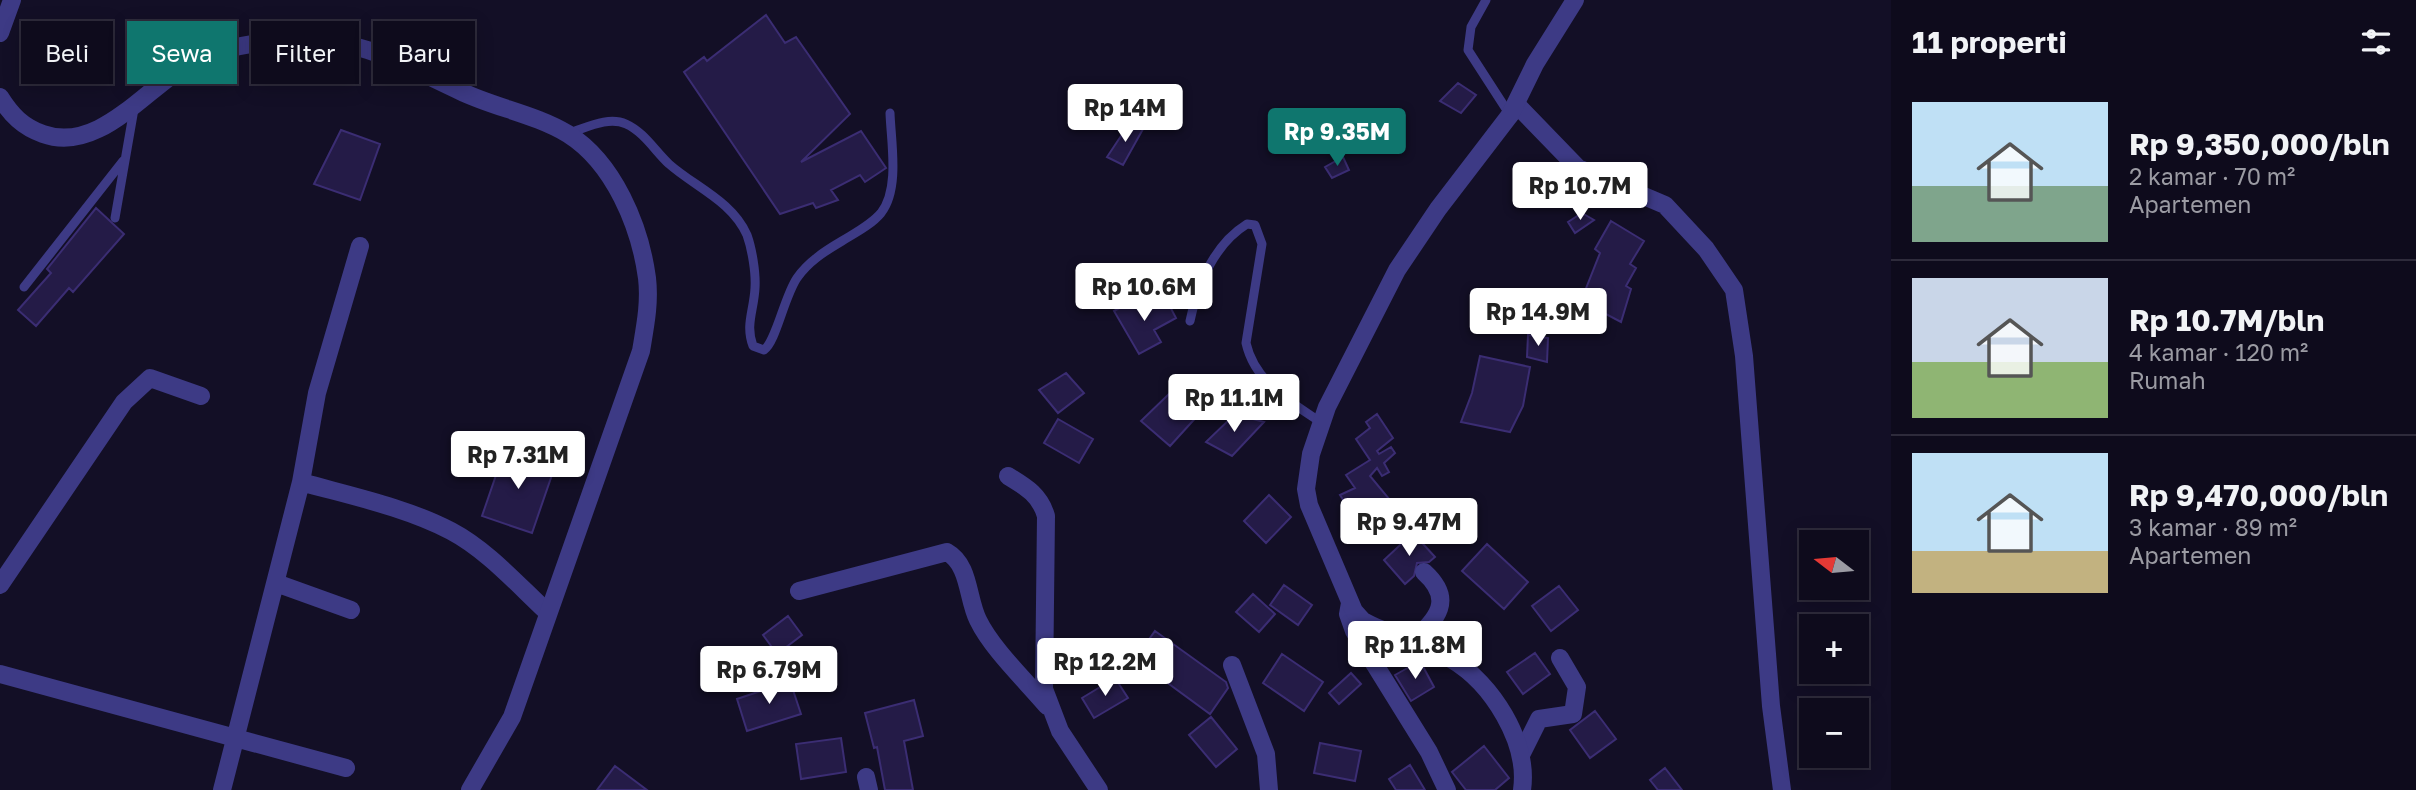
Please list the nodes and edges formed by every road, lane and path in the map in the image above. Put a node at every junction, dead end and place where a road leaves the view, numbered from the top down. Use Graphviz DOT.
graph roads {
  1 [pos="12,0"];
  2 [pos="1486,0"];
  3 [pos="1575,0"];
  4 [pos="0,33"];
  5 [pos="0,97"];
  6 [pos="134,107"];
  7 [pos="890,113"];
  8 [pos="1510,115"];
  9 [pos="568,134"];
  10 [pos="123,161"];
  11 [pos="116,218"];
  12 [pos="360,246"];
  13 [pos="24,287"];
  14 [pos="1190,321"];
  15 [pos="201,396"];
  16 [pos="1322,423"];
  17 [pos="1008,475"];
  18 [pos="302,482"];
  19 [pos="1424,572"];
  20 [pos="276,583"];
  21 [pos="0,585"];
  22 [pos="799,591"];
  23 [pos="1350,603"];
  24 [pos="351,610"];
  25 [pos="547,611"];
  26 [pos="1413,642"];
  27 [pos="1560,658"];
  28 [pos="1232,665"];
  29 [pos="0,674"];
  30 [pos="1049,709"];
  31 [pos="235,738"];
  32 [pos="1521,755"];
  33 [pos="346,768"];
  34 [pos="222,790"];
  35 [pos="470,790"];
  36 [pos="1099,790"];
  37 [pos="1269,790"];
  38 [pos="1447,790"];
  39 [pos="1522,790"];
  40 [pos="1782,790"];
  1 -- 4 [label="street"];
  2 -- 8 [label="lane"];
  3 -- 8 [label="street"];
  5 -- 6 [label="street"];
  6 -- 9 [label="street"];
  6 -- 10 [label="lane"];
  7 -- 9 [label="lane"];
  8 -- 16 [label="street"];
  8 -- 40 [label="street"];
  9 -- 25 [label="street"];
  10 -- 11 [label="lane"];
  10 -- 13 [label="lane"];
  12 -- 18 [label="street"];
  14 -- 16 [label="lane"];
  15 -- 21 [label="street"];
  16 -- 23 [label="street"];
  17 -- 30 [label="street"];
  18 -- 20 [label="street"];
  18 -- 25 [label="street"];
  19 -- 26 [label="street"];
  20 -- 24 [label="street"];
  20 -- 31 [label="street"];
  22 -- 30 [label="street"];
  23 -- 26 [label="street"];
  23 -- 38 [label="street"];
  25 -- 35 [label="street"];
  26 -- 32 [label="street"];
  27 -- 32 [label="street"];
  28 -- 37 [label="street"];
  29 -- 31 [label="street"];
  30 -- 36 [label="street"];
  31 -- 33 [label="street"];
  31 -- 34 [label="street"];
  32 -- 39 [label="street"];
}
